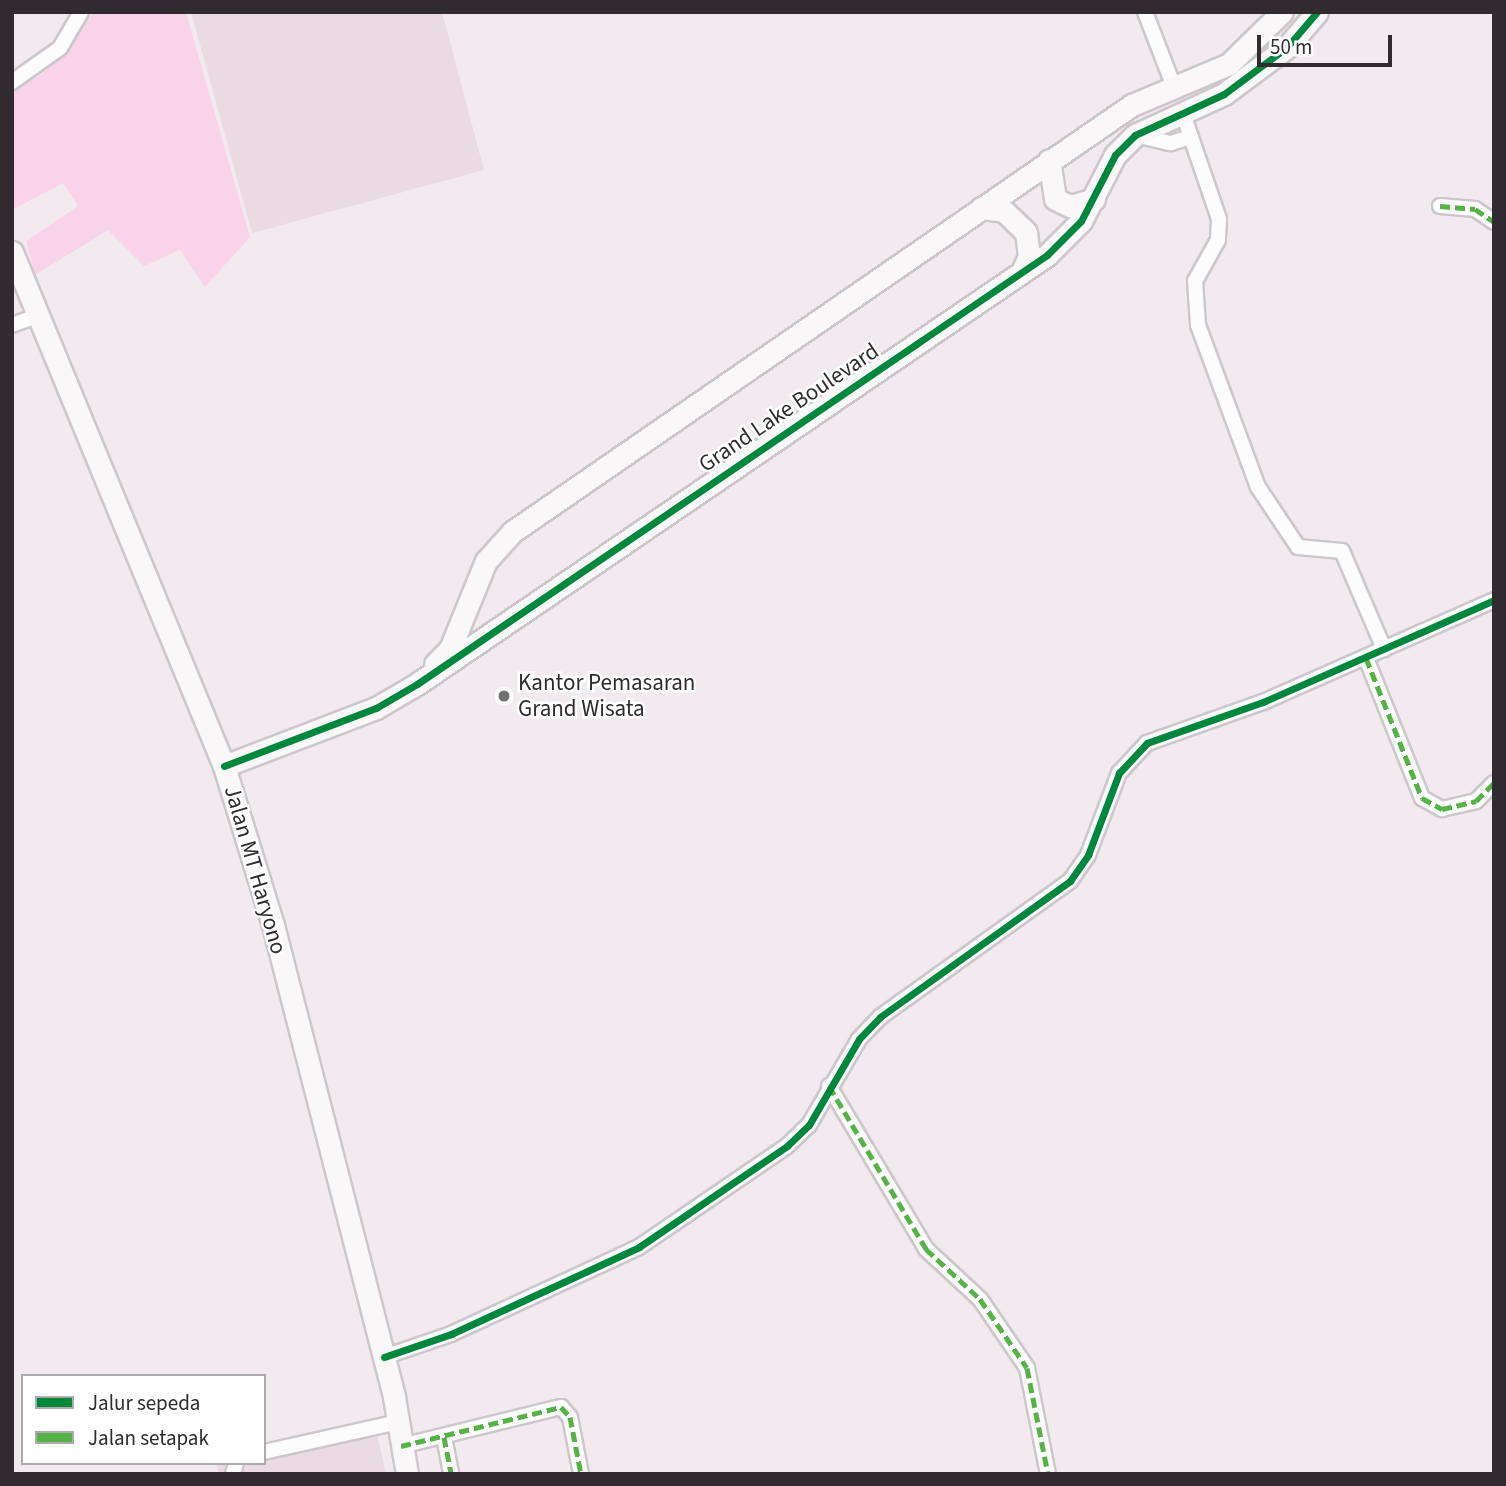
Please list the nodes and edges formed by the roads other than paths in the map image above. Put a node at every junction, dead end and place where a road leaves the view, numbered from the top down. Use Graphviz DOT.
graph roads {
  1 [pos="81,12"];
  2 [pos="1145,12"];
  3 [pos="1283,12"];
  4 [pos="1317,12"];
  5 [pos="12,82"];
  6 [pos="1174,88"];
  7 [pos="1182,111"];
  8 [pos="1135,135"];
  9 [pos="1191,137"];
  10 [pos="1049,160"];
  11 [pos="1094,199"];
  12 [pos="1440,206"];
  13 [pos="981,208"];
  14 [pos="1494,222"];
  15 [pos="12,252"];
  16 [pos="1022,272"];
  17 [pos="40,315"];
  18 [pos="12,325"];
  19 [pos="1494,600"];
  20 [pos="1384,649"];
  21 [pos="1366,657"];
  22 [pos="417,684"];
  23 [pos="224,766"];
  24 [pos="1494,783"];
  25 [pos="830,1086"];
  26 [pos="384,1357"];
  27 [pos="398,1422"];
  28 [pos="444,1437"];
  29 [pos="401,1446"];
  30 [pos="266,1452"];
  31 [pos="407,1474"];
  32 [pos="451,1474"];
  33 [pos="581,1474"];
  34 [pos="1048,1474"];
  1 -- 5 [label="street"];
  2 -- 6 [label="street"];
  3 -- 6 [label="street, Grand Lake Boulevard"];
  4 -- 7 [label="street, Grand Lake Boulevard"];
  6 -- 10 [label="street, Grand Lake Boulevard"];
  7 -- 8 [label="street, Grand Lake Boulevard"];
  7 -- 9 [label="street"];
  8 -- 9 [label="street"];
  8 -- 11 [label="street, Grand Lake Boulevard"];
  9 -- 20 [label="street"];
  10 -- 11 [label="street"];
  10 -- 13 [label="street, Grand Lake Boulevard"];
  11 -- 16 [label="street, Grand Lake Boulevard"];
  12 -- 14 [label="street"];
  13 -- 16 [label="street"];
  13 -- 22 [label="street, Grand Lake Boulevard"];
  15 -- 17 [label="street, Jalan MT Haryono"];
  16 -- 22 [label="street, Grand Lake Boulevard"];
  17 -- 18 [label="street"];
  17 -- 23 [label="street, Jalan MT Haryono"];
  19 -- 20 [label="street"];
  20 -- 21 [label="street"];
  21 -- 24 [label="street"];
  21 -- 25 [label="street"];
  22 -- 23 [label="street, Grand Lake Boulevard"];
  23 -- 26 [label="street, Jalan MT Haryono"];
  25 -- 26 [label="street"];
  25 -- 34 [label="street"];
  26 -- 27 [label="street, Jalan MT Haryono"];
  27 -- 29 [label="street, Jalan MT Haryono"];
  27 -- 30 [label="street"];
  28 -- 29 [label="street"];
  28 -- 32 [label="street"];
  28 -- 33 [label="street"];
  29 -- 31 [label="street, Jalan MT Haryono"];
}
